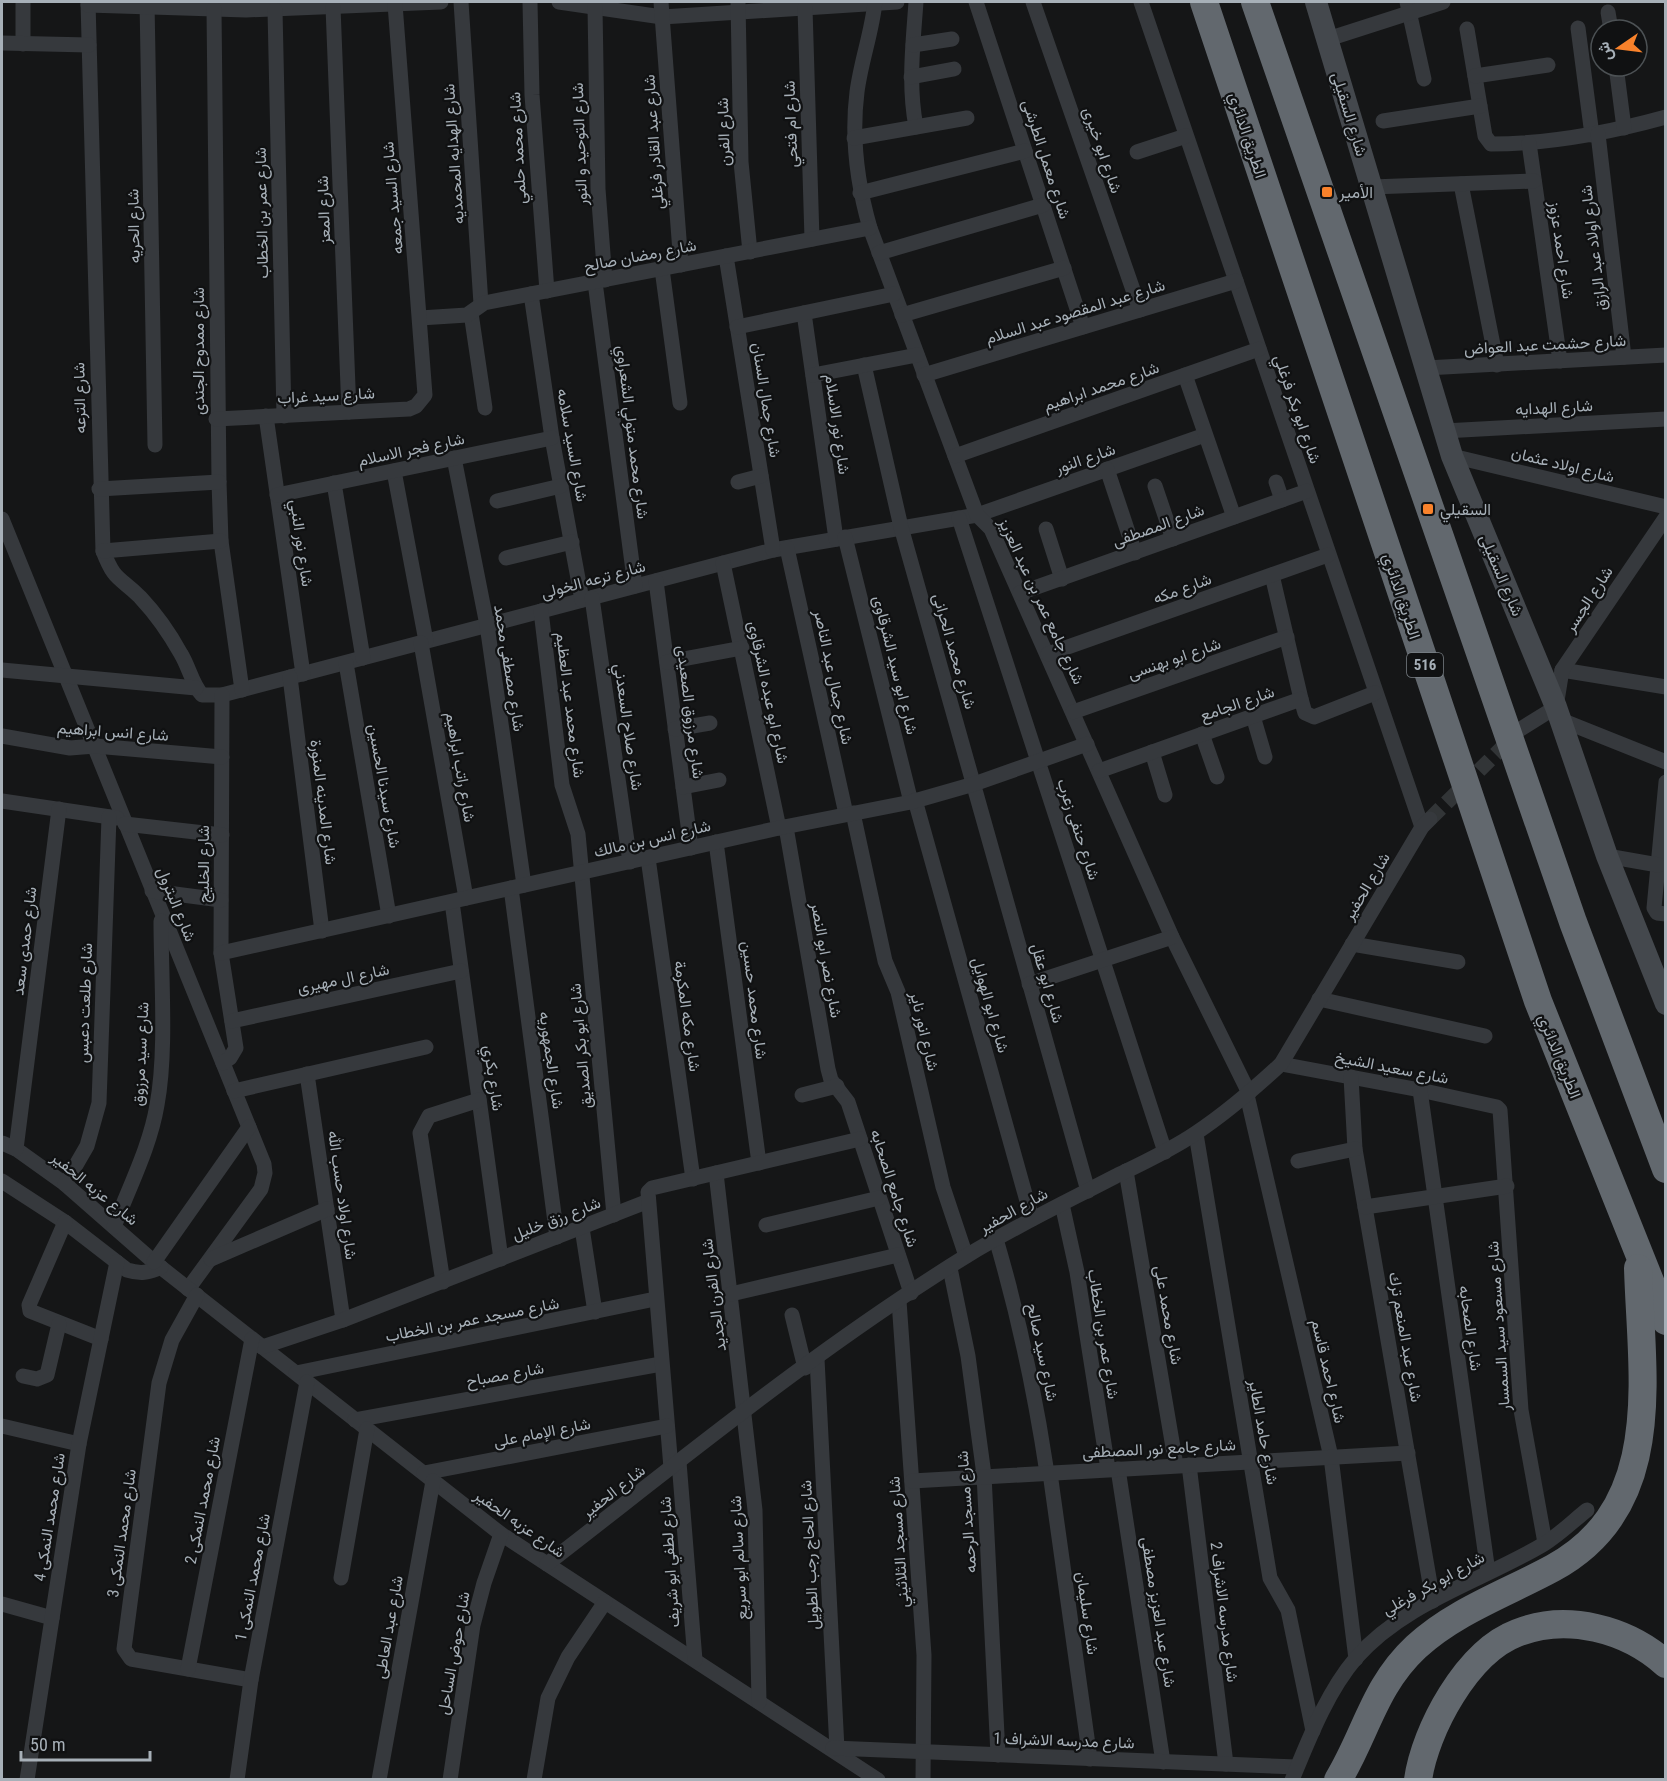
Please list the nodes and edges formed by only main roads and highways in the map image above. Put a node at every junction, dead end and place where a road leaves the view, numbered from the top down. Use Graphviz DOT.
graph roads {
  1 [pos="1204,2"];
  2 [pos="1255,2"];
  3 [pos="1665,1169"];
  4 [pos="1637,1248"];
  5 [pos="1665,1321"];
  6 [pos="1665,1664"];
  7 [pos="1338,1779"];
  8 [pos="1418,1779"];
  1 -- 4 [label="highway, الطريق الدائري / 516"];
  2 -- 3 [label="highway"];
  4 -- 5 [label="highway, الطريق الدائري / 516"];
  4 -- 7 [label="highway"];
  6 -- 8 [label="highway"];
}
